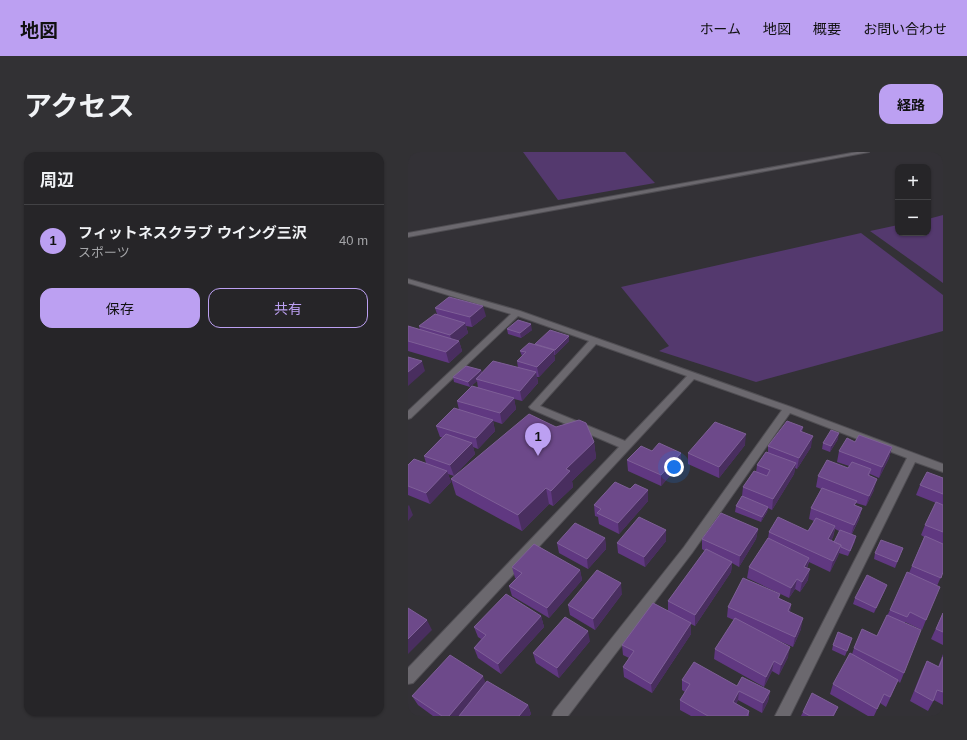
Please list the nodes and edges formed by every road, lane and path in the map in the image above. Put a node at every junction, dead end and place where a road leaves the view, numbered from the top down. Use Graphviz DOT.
graph roads {
  1 [pos="866,152"];
  2 [pos="408,235"];
  3 [pos="408,281"];
  4 [pos="517,313"];
  5 [pos="594,341"];
  6 [pos="692,376"];
  7 [pos="788,409"];
  8 [pos="408,416"];
  9 [pos="626,446"];
  10 [pos="913,456"];
  11 [pos="943,468"];
  12 [pos="408,678"];
  13 [pos="560,716"];
  14 [pos="782,716"];
  1 -- 2 [label="street"];
  3 -- 4 [label="street"];
  4 -- 5 [label="street"];
  4 -- 8 [label="street"];
  5 -- 6 [label="street"];
  5 -- 9 [label="street"];
  6 -- 7 [label="street"];
  6 -- 9 [label="street"];
  7 -- 10 [label="street"];
  7 -- 13 [label="street"];
  9 -- 12 [label="street"];
  10 -- 11 [label="street"];
  10 -- 14 [label="street"];
}
